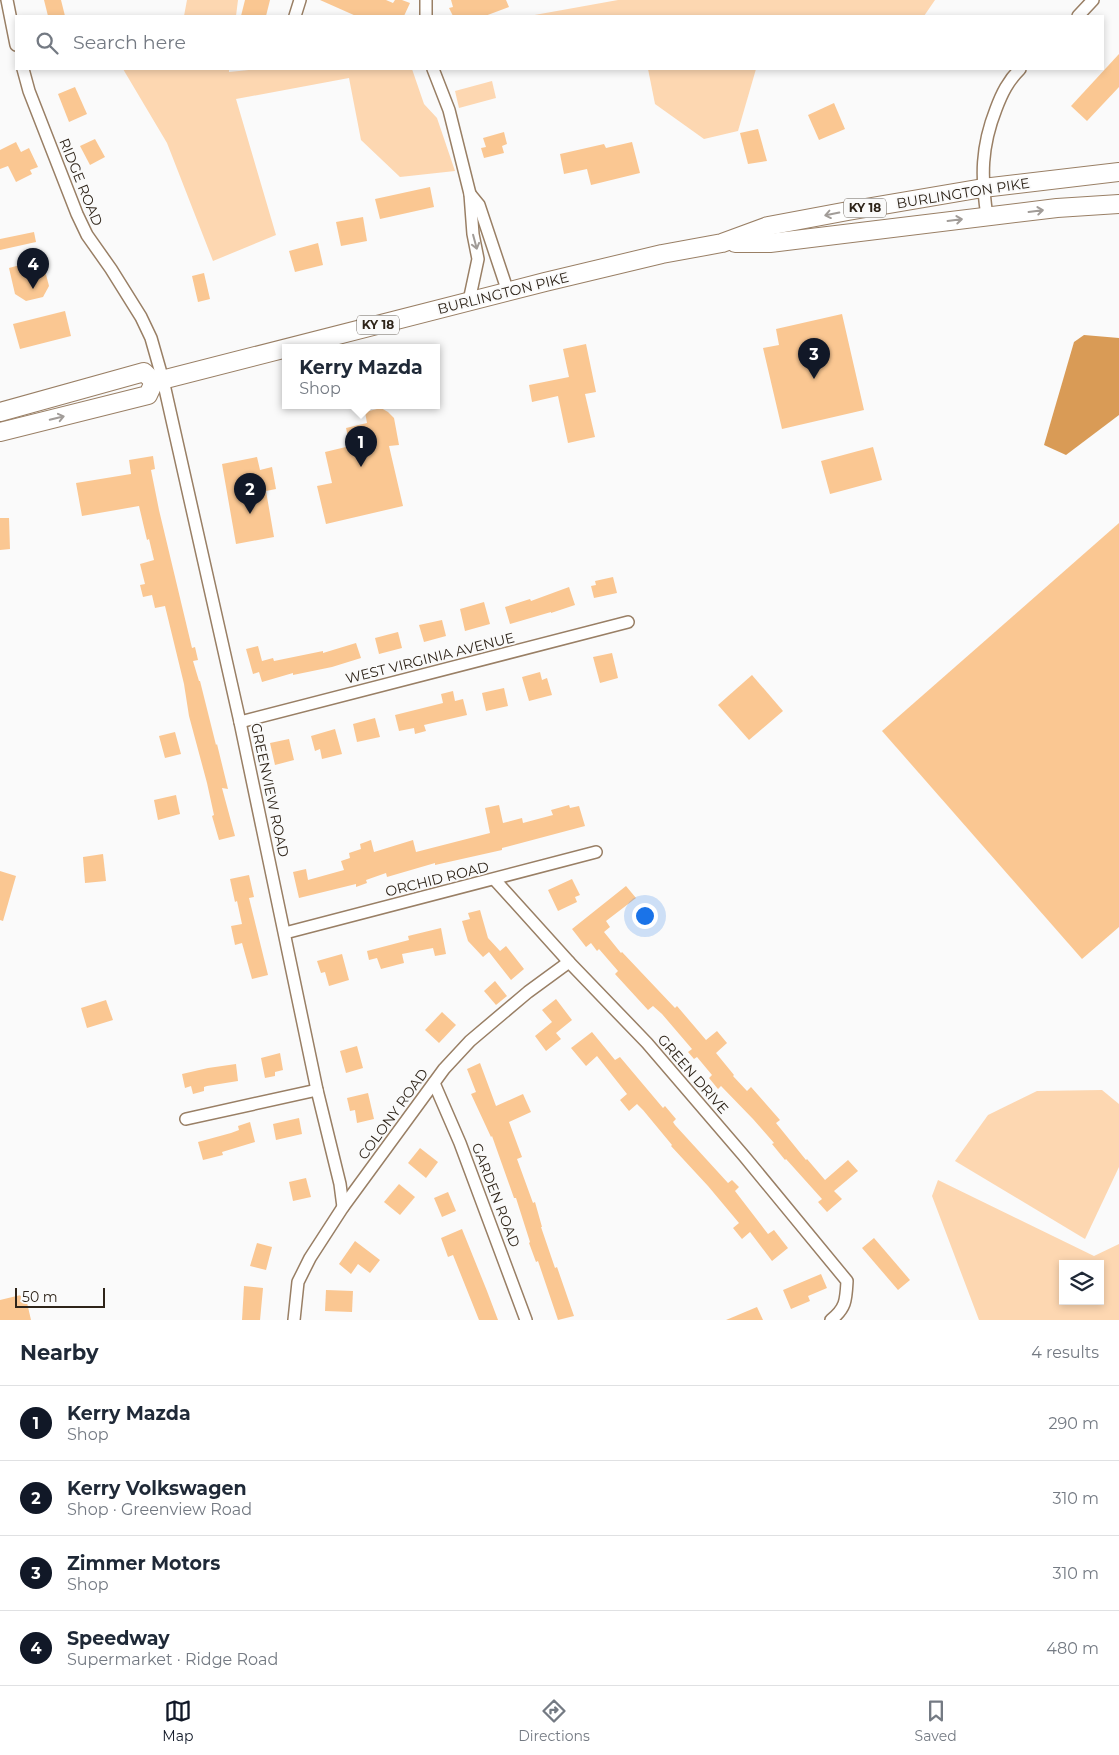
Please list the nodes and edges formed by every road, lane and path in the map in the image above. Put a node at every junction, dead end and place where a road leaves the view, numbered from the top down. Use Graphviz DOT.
graph roads {
  1 [pos="7,0"];
  2 [pos="300,0"];
  3 [pos="426,0"];
  4 [pos="1093,0"];
  5 [pos="295,15"];
  6 [pos="426,15"];
  7 [pos="1079,15"];
  8 [pos="15,40"];
  9 [pos="23,70"];
  10 [pos="433,70"];
  11 [pos="1019,70"];
  12 [pos="1119,172"];
  13 [pos="983,188"];
  14 [pos="470,194"];
  15 [pos="1119,204"];
  16 [pos="987,216"];
  17 [pos="722,243"];
  18 [pos="508,292"];
  19 [pos="469,301"];
  20 [pos="302,344"];
  21 [pos="282,349"];
  22 [pos="159,381"];
  23 [pos="0,412"];
  24 [pos="0,432"];
  25 [pos="628,622"];
  26 [pos="240,722"];
  27 [pos="596,852"];
  28 [pos="495,880"];
  29 [pos="285,933"];
  30 [pos="568,962"];
  31 [pos="434,1083"];
  32 [pos="317,1090"];
  33 [pos="186,1120"];
  34 [pos="343,1207"];
  35 [pos="294,1320"];
  36 [pos="526,1320"];
  37 [pos="831,1320"];
  1 -- 8 [label="street"];
  2 -- 5 [label="street"];
  3 -- 6 [label="street"];
  4 -- 7 [label="street"];
  9 -- 22 [label="street, RIDGE ROAD"];
  10 -- 14 [label="street"];
  11 -- 13 [label="street"];
  12 -- 13 [label="main road, BURLINGTON PIKE / KY 18"];
  13 -- 16 [label="street"];
  13 -- 17 [label="main road, BURLINGTON PIKE / KY 18, one-way"];
  14 -- 18 [label="street"];
  14 -- 19 [label="street, one-way"];
  16 -- 15 [label="main road, BURLINGTON PIKE / KY 18, one-way"];
  17 -- 16 [label="main road, BURLINGTON PIKE / KY 18, one-way"];
  17 -- 18 [label="main road, BURLINGTON PIKE / KY 18"];
  18 -- 19 [label="main road, BURLINGTON PIKE / KY 18"];
  19 -- 20 [label="main road, BURLINGTON PIKE / KY 18"];
  21 -- 22 [label="main road, BURLINGTON PIKE / KY 18"];
  22 -- 23 [label="main road"];
  24 -- 22 [label="main road, BURLINGTON PIKE / KY 18, one-way"];
  22 -- 26 [label="street, GREENVIEW ROAD"];
  25 -- 26 [label="street, WEST VIRGINIA AVENUE"];
  26 -- 29 [label="street, GREENVIEW ROAD"];
  27 -- 28 [label="street, ORCHID ROAD"];
  28 -- 29 [label="street, ORCHID ROAD"];
  28 -- 30 [label="street, GREEN DRIVE"];
  29 -- 32 [label="street, GREENVIEW ROAD"];
  30 -- 31 [label="street, COLONY ROAD"];
  30 -- 37 [label="street, GREEN DRIVE"];
  31 -- 34 [label="street, COLONY ROAD"];
  31 -- 36 [label="street, GARDEN ROAD"];
  32 -- 33 [label="street"];
  32 -- 34 [label="street, GREENVIEW ROAD"];
  34 -- 35 [label="street, COLONY ROAD"];
}
